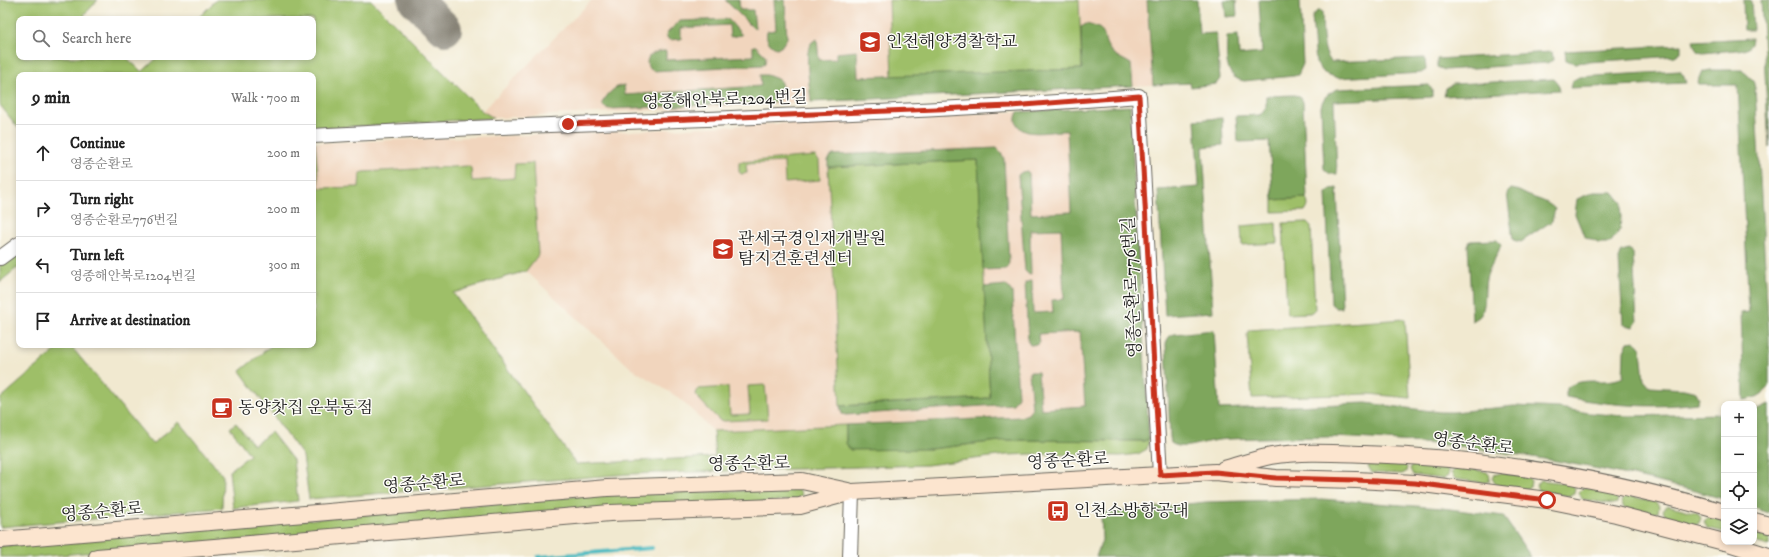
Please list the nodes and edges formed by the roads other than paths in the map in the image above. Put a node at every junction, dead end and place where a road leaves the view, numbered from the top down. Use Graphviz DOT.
graph roads {
  1 [pos="1139,96"];
  2 [pos="316,136"];
  3 [pos="16,246"];
  4 [pos="0,258"];
  5 [pos="1215,472"];
  6 [pos="1160,475"];
  7 [pos="852,492"];
  8 [pos="1721,511"];
  9 [pos="1757,522"];
  10 [pos="1769,525"];
  11 [pos="0,540"];
  12 [pos="1721,541"];
  13 [pos="1734,545"];
  14 [pos="1769,556"];
  15 [pos="97,557"];
  16 [pos="850,557"];
  1 -- 2 [label="street, 영종해안북로1204번길"];
  1 -- 6 [label="street, 영종순환로776번길"];
  3 -- 4 [label="street"];
  5 -- 6 [label="main road, 영종순환로"];
  5 -- 8 [label="main road, 영종순환로"];
  5 -- 12 [label="main road, 영종순환로"];
  6 -- 7 [label="main road, 영종순환로"];
  7 -- 11 [label="main road, 영종순환로"];
  7 -- 15 [label="main road, 영종순환로"];
  7 -- 16 [label="street"];
  9 -- 10 [label="main road"];
  13 -- 14 [label="main road, 영종순환로"];
}
